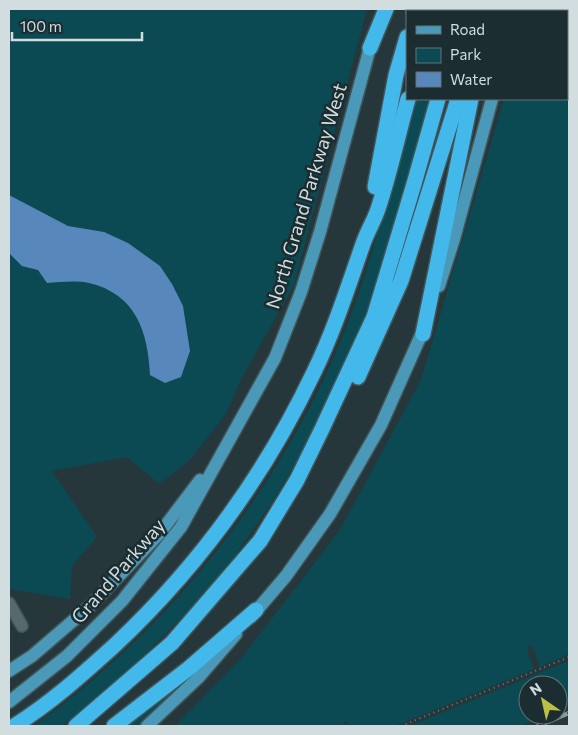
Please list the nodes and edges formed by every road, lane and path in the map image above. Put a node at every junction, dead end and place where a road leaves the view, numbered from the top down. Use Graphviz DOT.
graph roads {
  1 [pos="381,9"];
  2 [pos="386,9"];
  3 [pos="406,41"];
  4 [pos="370,48"];
  5 [pos="408,100"];
  6 [pos="438,100"];
  7 [pos="458,100"];
  8 [pos="472,100"];
  9 [pos="492,100"];
  10 [pos="365,238"];
  11 [pos="423,334"];
  12 [pos="322,429"];
  13 [pos="228,442"];
  14 [pos="9,603"];
  15 [pos="256,610"];
  16 [pos="22,626"];
  17 [pos="569,657"];
  18 [pos="9,671"];
  19 [pos="9,702"];
  20 [pos="14,726"];
  21 [pos="76,726"];
  22 [pos="114,726"];
  23 [pos="147,726"];
  24 [pos="401,726"];
  1 -- 4 [label="main road, North Grand Parkway West"];
  2 -- 4 [label="highway"];
  3 -- 10 [label="highway"];
  4 -- 13 [label="main road, North Grand Parkway West"];
  5 -- 10 [label="highway"];
  6 -- 12 [label="highway"];
  7 -- 12 [label="highway"];
  8 -- 11 [label="highway"];
  9 -- 11 [label="main road"];
  10 -- 20 [label="highway"];
  11 -- 15 [label="main road"];
  12 -- 21 [label="highway"];
  13 -- 18 [label="main road"];
  13 -- 19 [label="main road, Grand Parkway"];
  14 -- 16 [label="lane"];
  15 -- 22 [label="highway"];
  15 -- 23 [label="main road"];
  17 -- 24 [label="path"];
}
